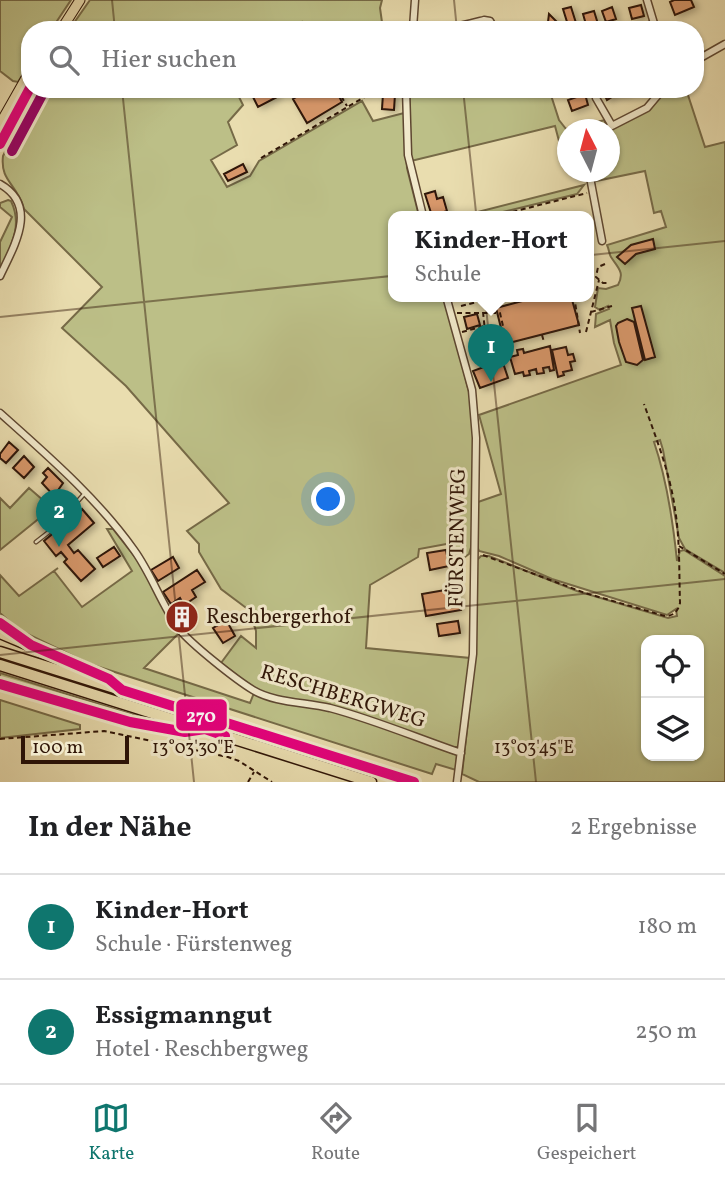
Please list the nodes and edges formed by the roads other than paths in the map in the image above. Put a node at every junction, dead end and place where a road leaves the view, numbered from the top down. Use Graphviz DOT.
graph roads {
  1 [pos="80,0"];
  2 [pos="415,0"];
  3 [pos="647,0"];
  4 [pos="67,21"];
  5 [pos="414,21"];
  6 [pos="652,21"];
  7 [pos="725,44"];
  8 [pos="704,56"];
  9 [pos="21,87"];
  10 [pos="25,98"];
  11 [pos="406,98"];
  12 [pos="596,98"];
  13 [pos="655,98"];
  14 [pos="608,119"];
  15 [pos="620,120"];
  16 [pos="0,124"];
  17 [pos="0,144"];
  18 [pos="590,182"];
  19 [pos="0,184"];
  20 [pos="421,211"];
  21 [pos="602,241"];
  22 [pos="0,276"];
  23 [pos="448,302"];
  24 [pos="0,413"];
  25 [pos="85,493"];
  26 [pos="36,542"];
  27 [pos="0,623"];
  28 [pos="0,633"];
  29 [pos="31,645"];
  30 [pos="0,652"];
  31 [pos="0,665"];
  32 [pos="0,684"];
  33 [pos="122,690"];
  34 [pos="0,691"];
  35 [pos="24,692"];
  36 [pos="205,730"];
  37 [pos="461,753"];
  38 [pos="371,782"];
  39 [pos="414,782"];
  40 [pos="457,782"];
  1 -- 4 [label="main road"];
  2 -- 5 [label="street"];
  3 -- 6 [label="street"];
  7 -- 8 [label="street"];
  9 -- 16 [label="main road"];
  10 -- 17 [label="main road"];
  11 -- 20 [label="street"];
  12 -- 14 [label="street"];
  13 -- 15 [label="street"];
  18 -- 21 [label="street"];
  19 -- 22 [label="street"];
  23 -- 37 [label="street, FÜRSTENWEG"];
  24 -- 25 [label="street, RESCHBERGWEG"];
  25 -- 26 [label="lane"];
  25 -- 37 [label="street, RESCHBERGWEG"];
  27 -- 29 [label="highway"];
  28 -- 29 [label="highway"];
  29 -- 33 [label="highway"];
  30 -- 33 [label="highway"];
  31 -- 36 [label="highway"];
  32 -- 35 [label="highway"];
  33 -- 39 [label="highway"];
  34 -- 35 [label="highway"];
  35 -- 36 [label="highway"];
  36 -- 38 [label="highway"];
  37 -- 40 [label="street, FÜRSTENWEG"];
}
